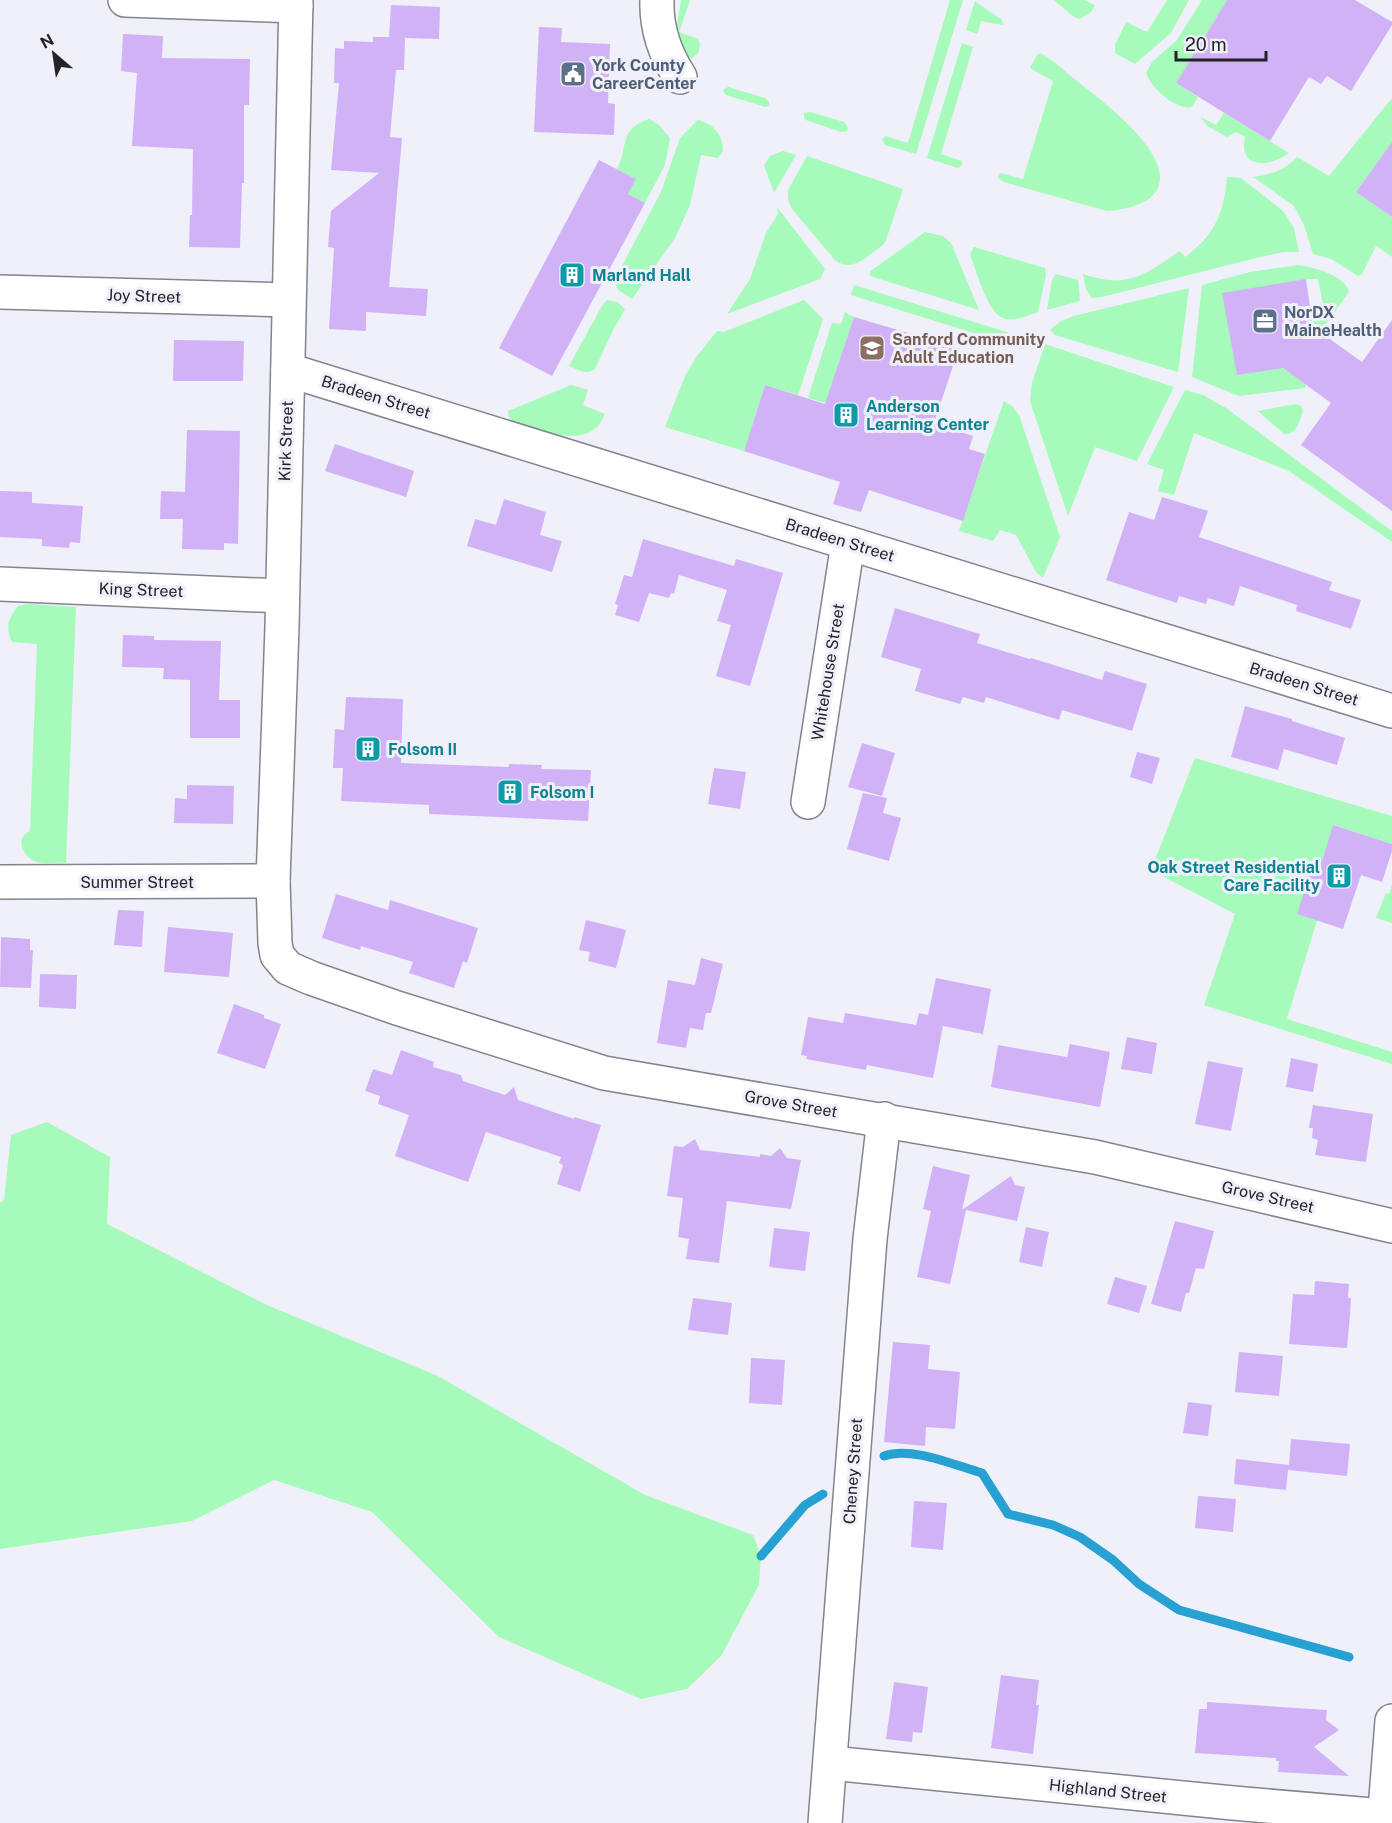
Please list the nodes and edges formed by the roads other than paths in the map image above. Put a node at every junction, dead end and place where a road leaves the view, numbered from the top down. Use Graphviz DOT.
graph roads {
  1 [pos="125,0"];
  2 [pos="657,0"];
  3 [pos="296,3"];
  4 [pos="680,77"];
  5 [pos="0,292"];
  6 [pos="288,300"];
  7 [pos="288,370"];
  8 [pos="848,543"];
  9 [pos="0,584"];
  10 [pos="282,596"];
  11 [pos="1392,711"];
  12 [pos="808,802"];
  13 [pos="273,881"];
  14 [pos="0,882"];
  15 [pos="884,1119"];
  16 [pos="1392,1226"];
  17 [pos="1392,1721"];
  18 [pos="831,1763"];
  19 [pos="1384,1820"];
  20 [pos="825,1823"];
  1 -- 3 [label="street"];
  2 -- 4 [label="street"];
  3 -- 6 [label="street, Kirk Street"];
  5 -- 6 [label="street, Joy Street"];
  6 -- 7 [label="street, Kirk Street"];
  7 -- 8 [label="street, Bradeen Street"];
  7 -- 10 [label="street, Kirk Street"];
  8 -- 11 [label="street, Bradeen Street"];
  8 -- 12 [label="street, Whitehouse Street"];
  9 -- 10 [label="street, King Street"];
  10 -- 13 [label="street, Kirk Street"];
  13 -- 14 [label="street, Summer Street"];
  13 -- 15 [label="street, Grove Street"];
  15 -- 16 [label="street, Grove Street"];
  15 -- 18 [label="street, Cheney Street"];
  17 -- 19 [label="street"];
  18 -- 19 [label="street, Highland Street"];
  18 -- 20 [label="street, Cheney Street"];
}
